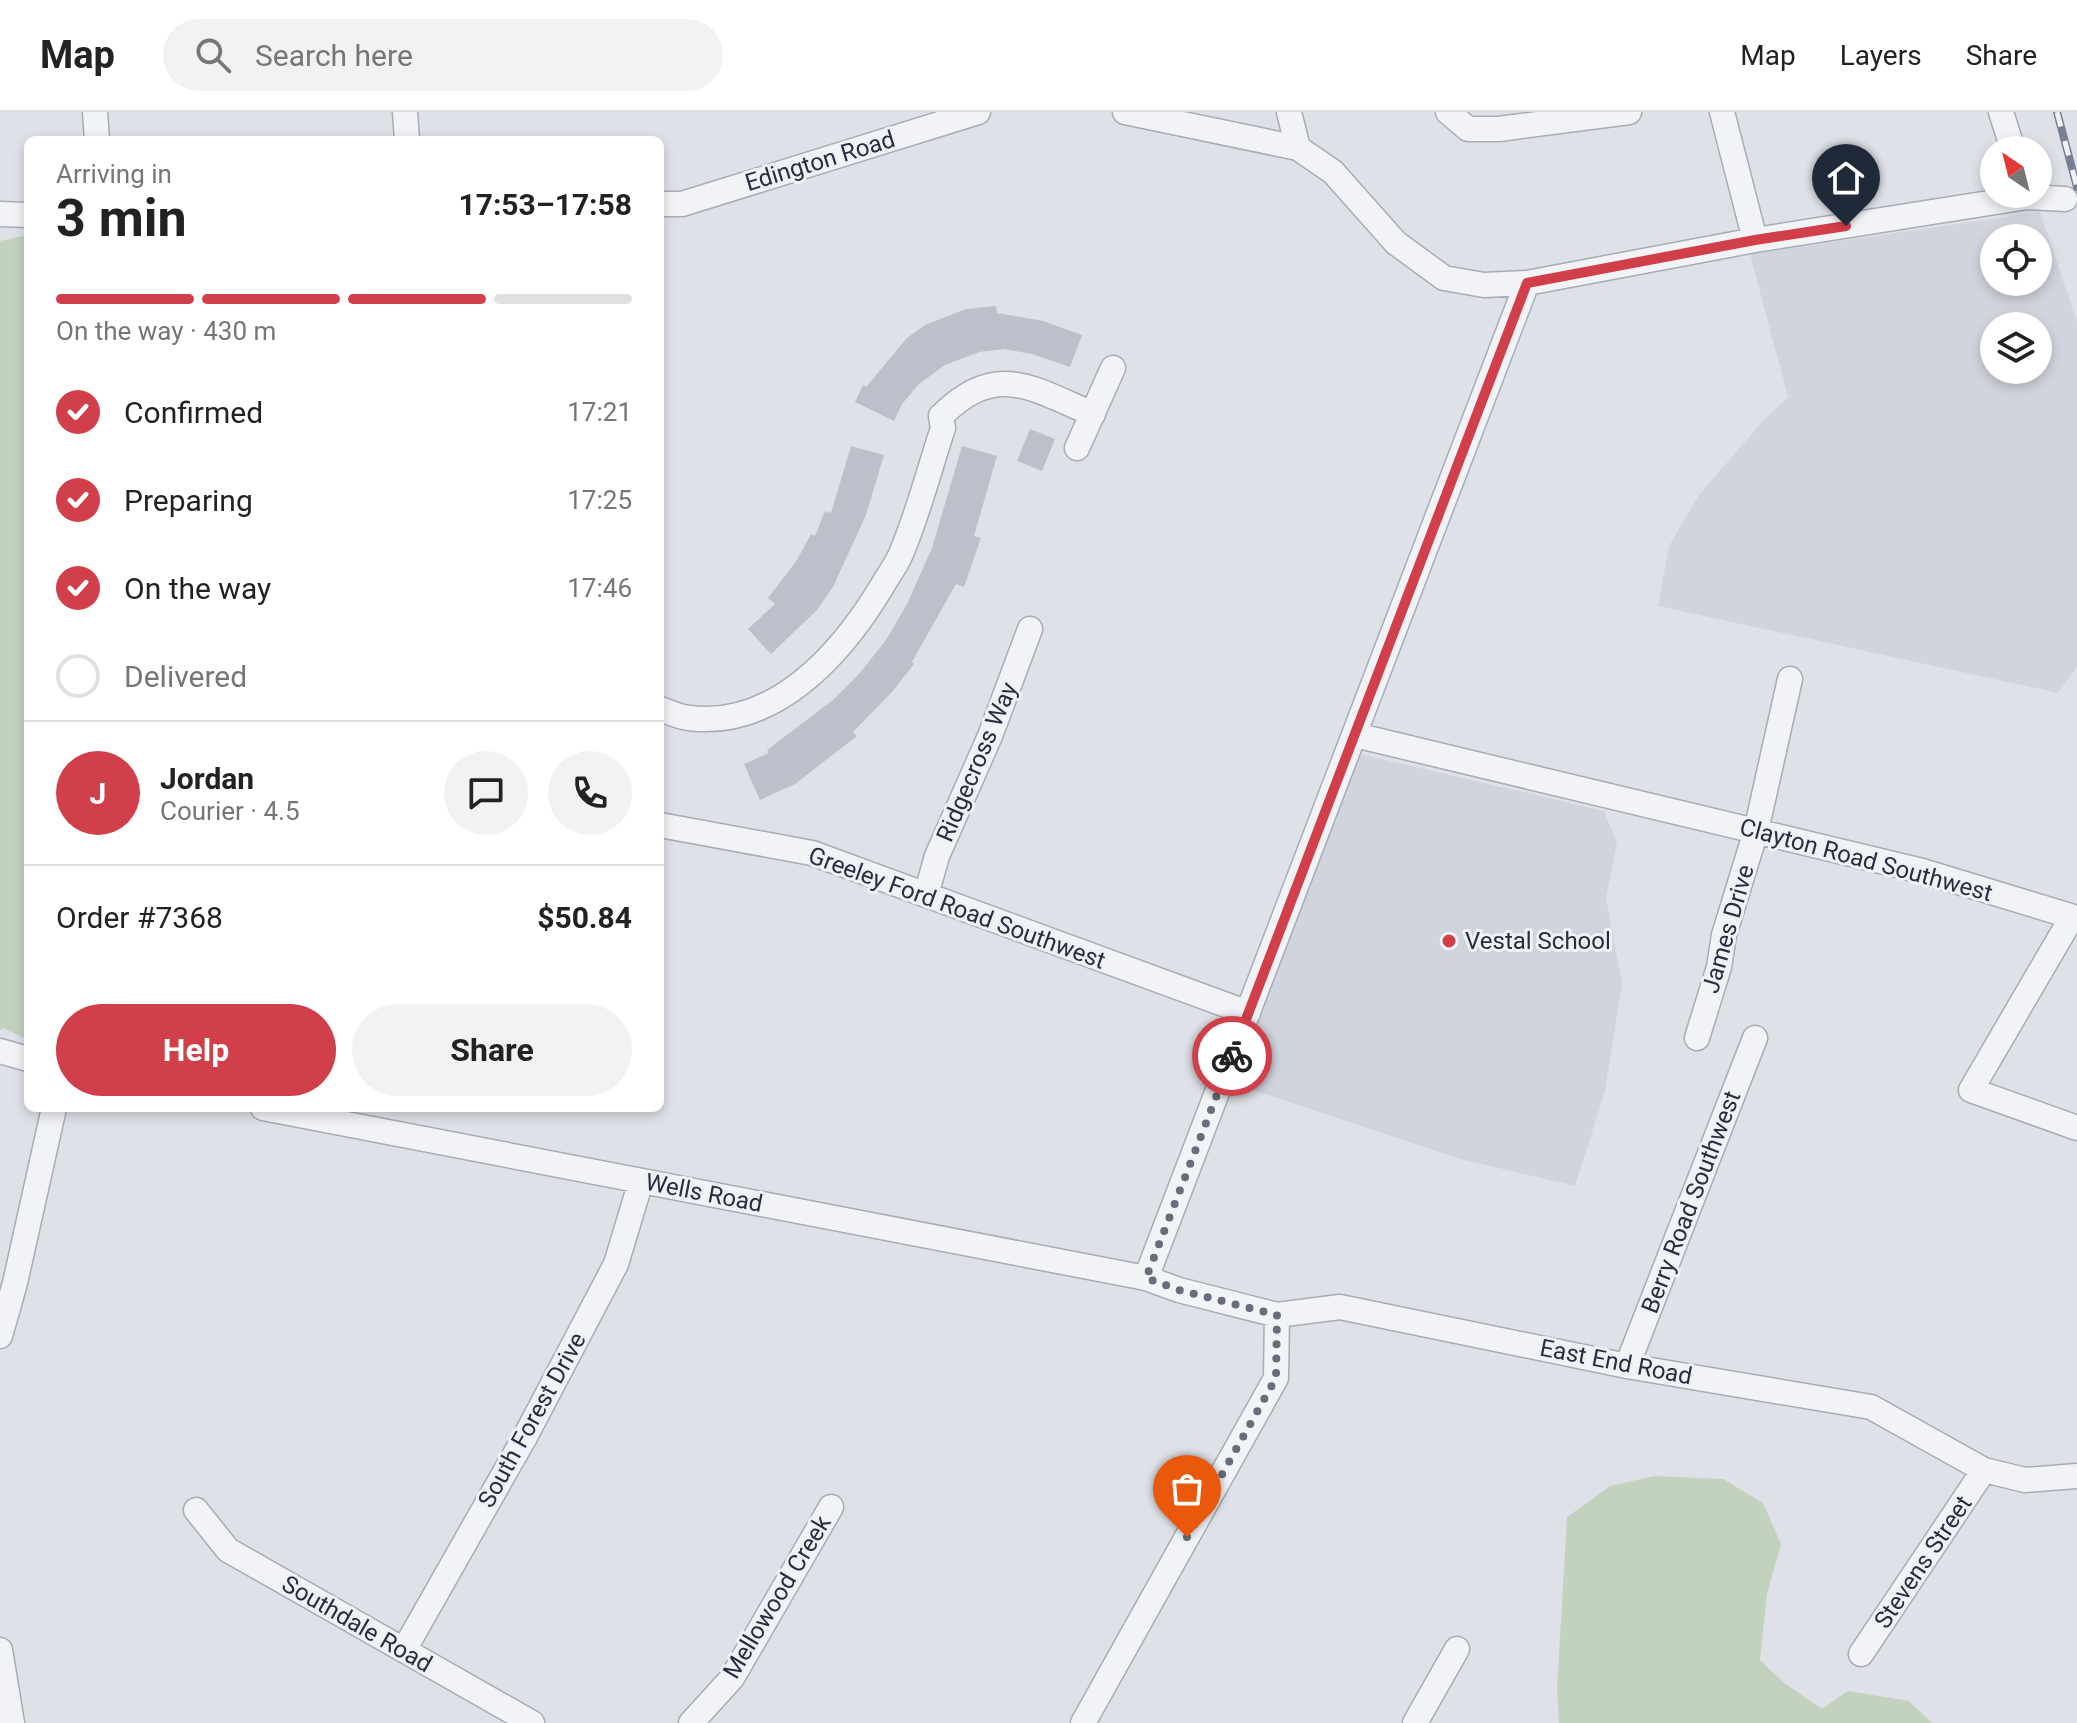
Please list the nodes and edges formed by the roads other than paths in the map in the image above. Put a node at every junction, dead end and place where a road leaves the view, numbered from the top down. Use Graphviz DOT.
graph roads {
  1 [pos="95,112"];
  2 [pos="405,112"];
  3 [pos="978,112"];
  4 [pos="1125,112"];
  5 [pos="1289,112"];
  6 [pos="1448,112"];
  7 [pos="1629,112"];
  8 [pos="1722,112"];
  9 [pos="2001,112"];
  10 [pos="97,136"];
  11 [pos="407,136"];
  12 [pos="2009,136"];
  13 [pos="1298,148"];
  14 [pos="2052,198"];
  15 [pos="2065,199"];
  16 [pos="664,204"];
  17 [pos="1980,204"];
  18 [pos="0,214"];
  19 [pos="24,215"];
  20 [pos="1755,240"];
  21 [pos="1527,283"];
  22 [pos="1113,368"];
  23 [pos="1093,414"];
  24 [pos="1077,448"];
  25 [pos="1030,629"];
  26 [pos="1790,679"];
  27 [pos="664,710"];
  28 [pos="1355,735"];
  29 [pos="664,826"];
  30 [pos="1756,831"];
  31 [pos="926,895"];
  32 [pos="2074,918"];
  33 [pos="1248,1013"];
  34 [pos="1697,1038"];
  35 [pos="1755,1038"];
  36 [pos="0,1051"];
  37 [pos="24,1058"];
  38 [pos="53,1112"];
  39 [pos="284,1112"];
  40 [pos="2077,1128"];
  41 [pos="641,1181"];
  42 [pos="1146,1278"];
  43 [pos="1277,1315"];
  44 [pos="0,1336"];
  45 [pos="1627,1366"];
  46 [pos="1984,1470"];
  47 [pos="2077,1476"];
  48 [pos="831,1507"];
  49 [pos="196,1510"];
  50 [pos="1457,1649"];
  51 [pos="0,1650"];
  52 [pos="404,1650"];
  53 [pos="1861,1654"];
  54 [pos="12,1723"];
  55 [pos="532,1723"];
  56 [pos="691,1723"];
  57 [pos="1083,1723"];
  58 [pos="1415,1723"];
  1 -- 10 [label="street"];
  2 -- 11 [label="street"];
  3 -- 16 [label="street, Edington Road"];
  4 -- 13 [label="street"];
  5 -- 13 [label="street"];
  6 -- 7 [label="street"];
  8 -- 20 [label="street"];
  9 -- 12 [label="street"];
  13 -- 21 [label="street"];
  14 -- 15 [label="street"];
  17 -- 20 [label="street"];
  18 -- 19 [label="street"];
  20 -- 21 [label="street"];
  21 -- 28 [label="street"];
  22 -- 23 [label="street"];
  23 -- 24 [label="street"];
  23 -- 27 [label="street"];
  25 -- 31 [label="street, Ridgecross Way"];
  26 -- 30 [label="street, James Drive"];
  28 -- 30 [label="street, Clayton Road Southwest"];
  28 -- 33 [label="street"];
  29 -- 31 [label="street, Greeley Ford Road Southwest"];
  30 -- 32 [label="street, Clayton Road Southwest"];
  30 -- 34 [label="street, James Drive"];
  31 -- 33 [label="street, Greeley Ford Road Southwest"];
  32 -- 40 [label="street, Clayton Road Southwest"];
  33 -- 42 [label="street"];
  35 -- 45 [label="street, Berry Road Southwest"];
  36 -- 37 [label="street"];
  38 -- 44 [label="street"];
  39 -- 41 [label="street, Wells Road"];
  41 -- 42 [label="street, Wells Road"];
  41 -- 52 [label="street, South Forest Drive"];
  42 -- 43 [label="street, East End Road"];
  43 -- 45 [label="street, East End Road"];
  43 -- 57 [label="street"];
  45 -- 46 [label="street, East End Road"];
  46 -- 47 [label="street, East End Road"];
  46 -- 53 [label="street, Stevens Street"];
  48 -- 56 [label="street, Mellowood Creek"];
  49 -- 52 [label="street, Southdale Road"];
  50 -- 58 [label="street"];
  51 -- 54 [label="street"];
  52 -- 55 [label="street, Southdale Road"];
}
